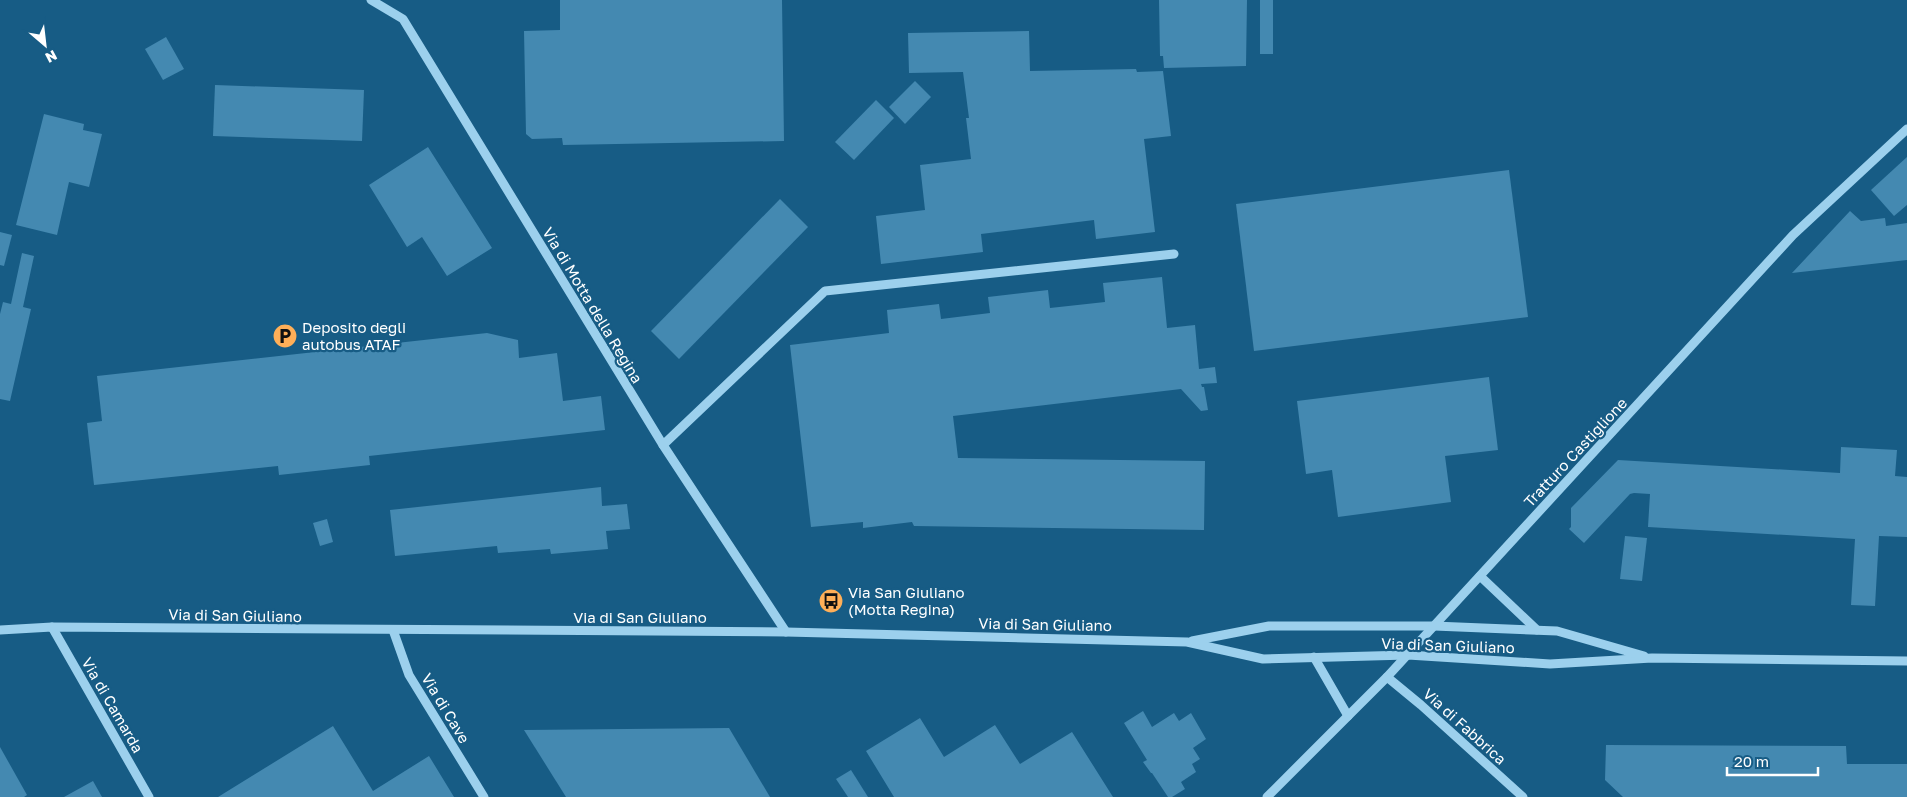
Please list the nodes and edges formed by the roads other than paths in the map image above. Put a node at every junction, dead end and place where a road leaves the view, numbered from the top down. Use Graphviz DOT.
graph roads {
  1 [pos="371,0"];
  2 [pos="1907,129"];
  3 [pos="1174,254"];
  4 [pos="663,445"];
  5 [pos="1480,576"];
  6 [pos="1434,626"];
  7 [pos="52,627"];
  8 [pos="0,630"];
  9 [pos="392,630"];
  10 [pos="1537,630"];
  11 [pos="786,632"];
  12 [pos="1187,642"];
  13 [pos="1408,655"];
  14 [pos="1314,657"];
  15 [pos="1652,658"];
  16 [pos="1907,661"];
  17 [pos="1388,677"];
  18 [pos="1348,716"];
  19 [pos="149,797"];
  20 [pos="484,797"];
  21 [pos="1267,797"];
  22 [pos="1523,797"];
  1 -- 4 [label="street, Via di Motta della Regina"];
  2 -- 5 [label="street, Tratturo Castiglione"];
  3 -- 4 [label="street"];
  4 -- 11 [label="street, Via di Motta della Regina"];
  5 -- 6 [label="street, Tratturo Castiglione"];
  5 -- 10 [label="street"];
  6 -- 10 [label="street"];
  6 -- 12 [label="street"];
  6 -- 13 [label="street, Tratturo Castiglione"];
  7 -- 8 [label="street, Via di San Giuliano"];
  7 -- 9 [label="street, Via di San Giuliano"];
  7 -- 19 [label="street, Via di Camarda"];
  9 -- 11 [label="street, Via di San Giuliano"];
  9 -- 20 [label="street, Via di Cave"];
  10 -- 15 [label="street"];
  11 -- 12 [label="street, Via di San Giuliano"];
  12 -- 14 [label="street, Via di San Giuliano"];
  13 -- 14 [label="street, Via di San Giuliano"];
  13 -- 15 [label="street, Via di San Giuliano"];
  13 -- 17 [label="street, Tratturo Castiglione"];
  14 -- 18 [label="street"];
  15 -- 16 [label="street, Via di San Giuliano"];
  17 -- 18 [label="street, Tratturo Castiglione"];
  17 -- 22 [label="street, Via di Fabbrica"];
  18 -- 21 [label="street, Tratturo Castiglione"];
}
